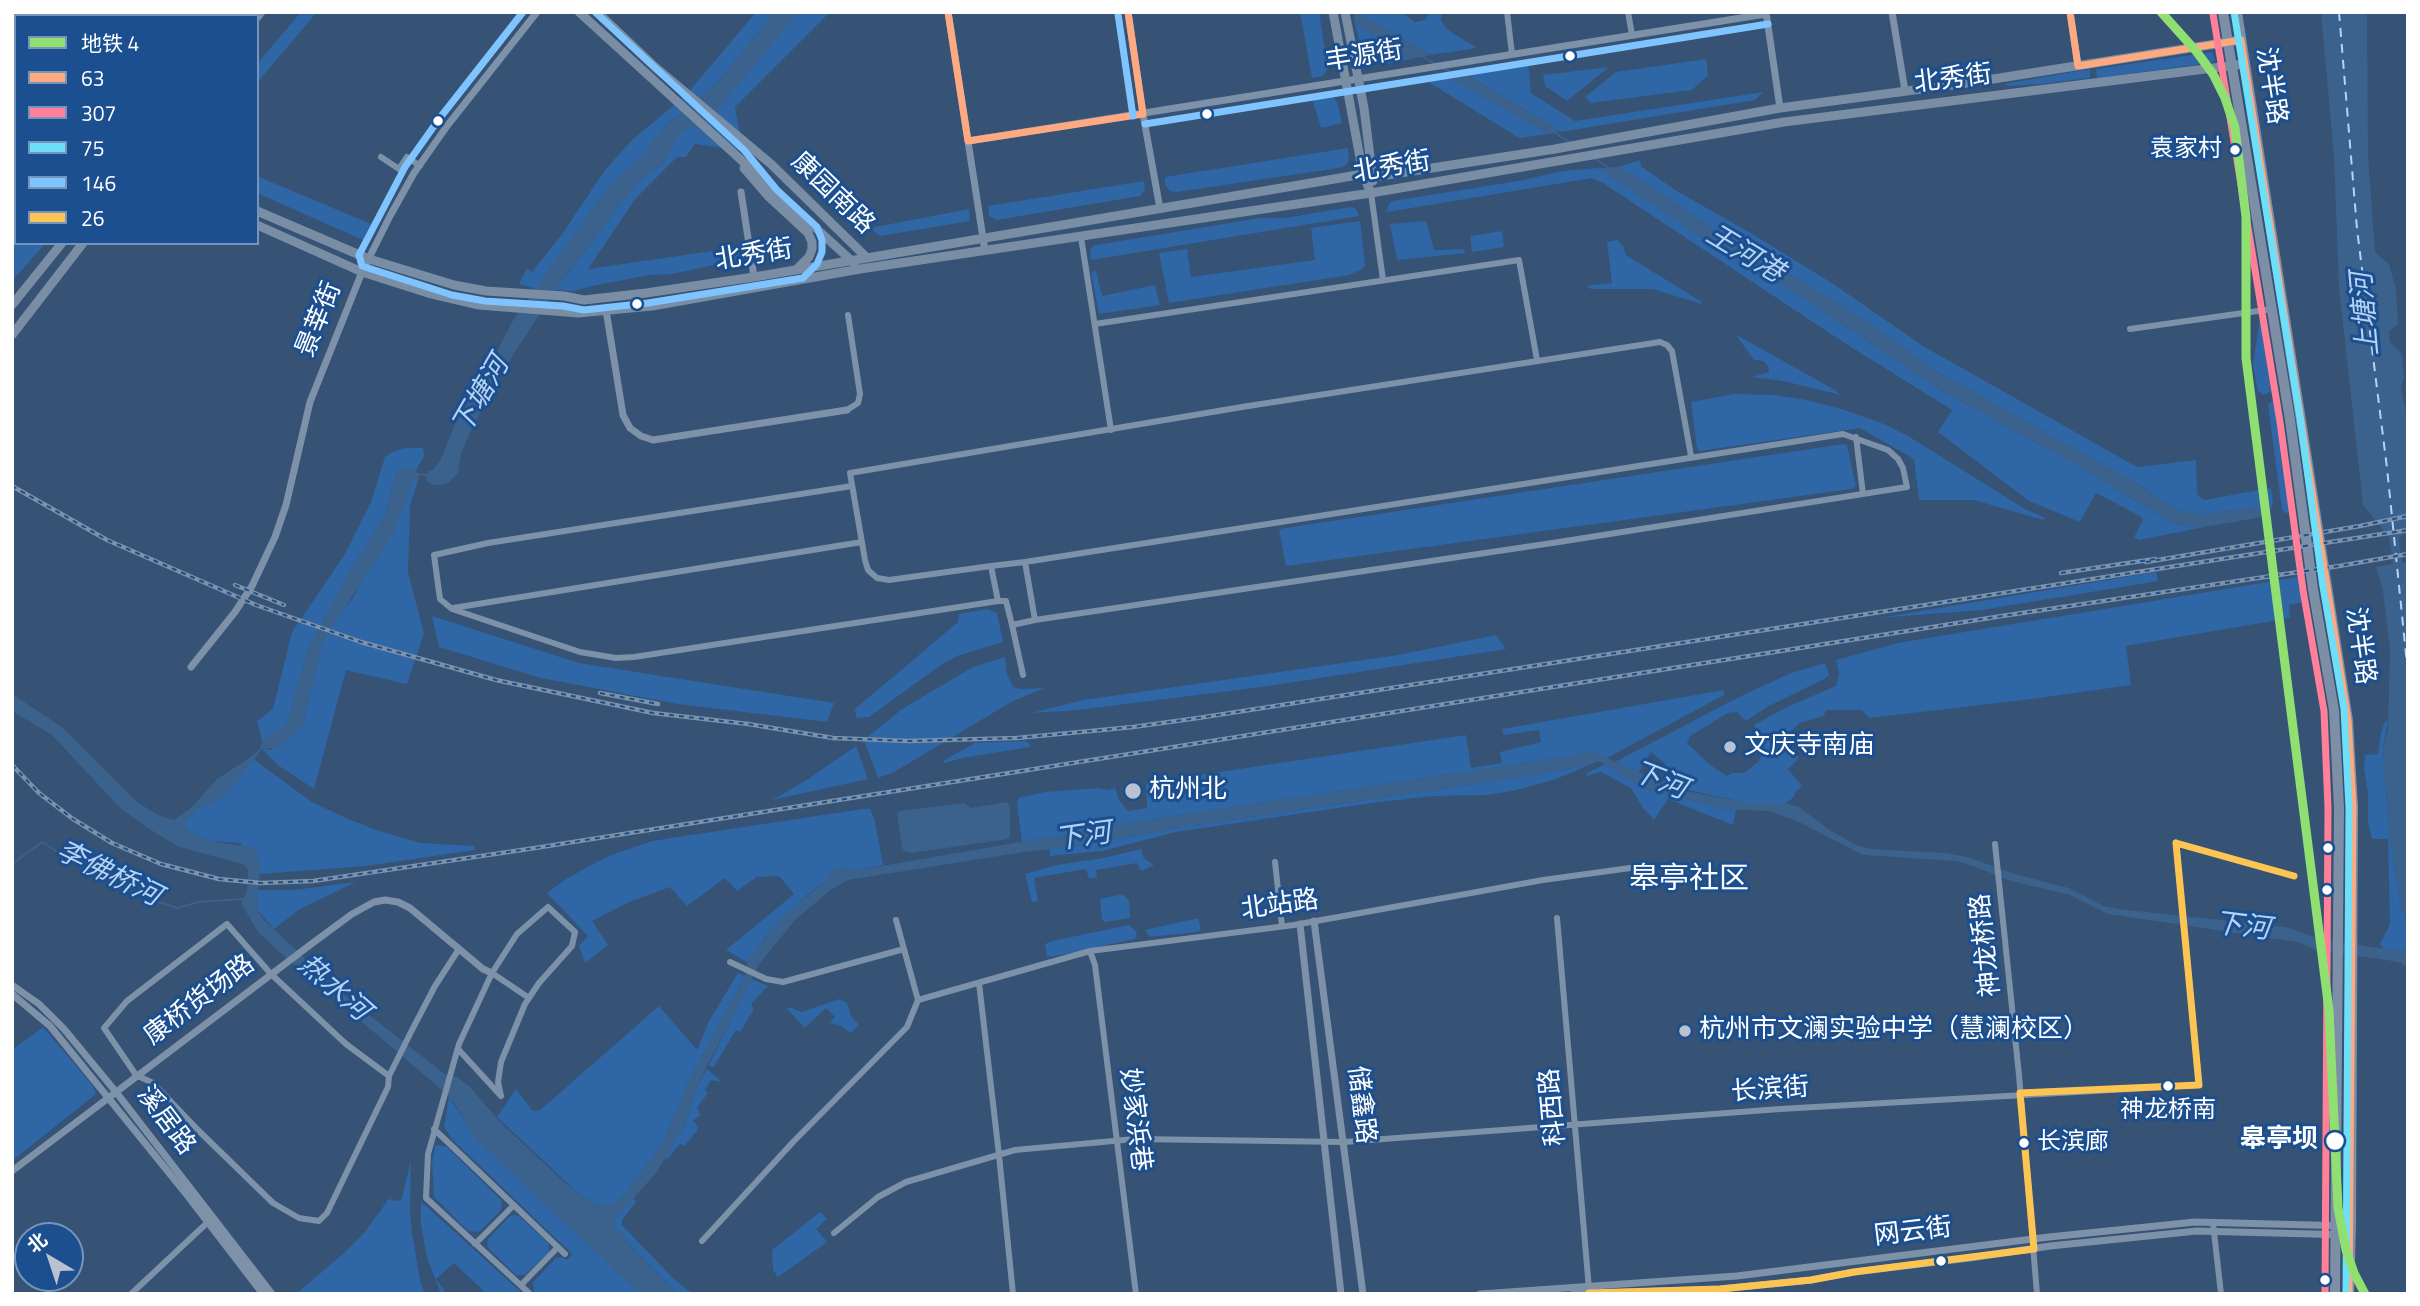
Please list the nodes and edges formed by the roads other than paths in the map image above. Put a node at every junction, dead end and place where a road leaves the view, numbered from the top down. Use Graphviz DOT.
graph roads {
  1 [pos="537,12"];
  2 [pos="579,12"];
  3 [pos="597,12"];
  4 [pos="948,12"];
  5 [pos="1128,12"];
  6 [pos="1345,12"];
  7 [pos="1507,12"];
  8 [pos="1628,12"];
  9 [pos="1892,12"];
  10 [pos="2070,12"];
  11 [pos="2222,12"];
  12 [pos="2237,12"];
  13 [pos="1766,13"];
  14 [pos="1333,14"];
  15 [pos="1632,35"];
  16 [pos="2241,40"];
  17 [pos="2227,42"];
  18 [pos="1512,54"];
  19 [pos="2245,64"];
  20 [pos="2078,66"];
  21 [pos="2230,66"];
  22 [pos="1357,80"];
  23 [pos="1345,81"];
  24 [pos="1905,91"];
  25 [pos="1780,108"];
  26 [pos="1143,114"];
  27 [pos="968,141"];
  28 [pos="381,157"];
  29 [pos="737,158"];
  30 [pos="420,166"];
  31 [pos="1363,174"];
  32 [pos="1374,177"];
  33 [pos="741,192"];
  34 [pos="1371,193"];
  35 [pos="1160,209"];
  36 [pos="259,212"];
  37 [pos="259,226"];
  38 [pos="983,237"];
  39 [pos="1081,237"];
  40 [pos="60,245"];
  41 [pos="81,245"];
  42 [pos="985,251"];
  43 [pos="866,257"];
  44 [pos="369,259"];
  45 [pos="852,261"];
  46 [pos="860,269"];
  47 [pos="796,270"];
  48 [pos="362,272"];
  49 [pos="754,277"];
  50 [pos="1383,280"];
  51 [pos="12,305"];
  52 [pos="2272,309"];
  53 [pos="606,310"];
  54 [pos="848,315"];
  55 [pos="1095,324"];
  56 [pos="2130,329"];
  57 [pos="12,335"];
  58 [pos="1537,360"];
  59 [pos="847,410"];
  60 [pos="1111,430"];
  61 [pos="1856,438"];
  62 [pos="1691,456"];
  63 [pos="852,486"];
  64 [pos="1863,494"];
  65 [pos="862,541"];
  66 [pos="1025,562"];
  67 [pos="991,566"];
  68 [pos="998,601"];
  69 [pos="452,609"];
  70 [pos="1035,620"];
  71 [pos="1012,625"];
  72 [pos="191,667"];
  73 [pos="1023,675"];
  74 [pos="2176,843"];
  75 [pos="1995,844"];
  76 [pos="1275,862"];
  77 [pos="1652,865"];
  78 [pos="1557,918"];
  79 [pos="896,920"];
  80 [pos="1314,921"];
  81 [pos="1300,924"];
  82 [pos="1282,926"];
  83 [pos="459,948"];
  84 [pos="904,950"];
  85 [pos="1090,951"];
  86 [pos="730,962"];
  87 [pos="492,973"];
  88 [pos="271,974"];
  89 [pos="979,983"];
  90 [pos="12,985"];
  91 [pos="12,994"];
  92 [pos="529,998"];
  93 [pos="918,1000"];
  94 [pos="458,1049"];
  95 [pos="136,1075"];
  96 [pos="389,1076"];
  97 [pos="116,1092"];
  98 [pos="2020,1093"];
  99 [pos="109,1097"];
  100 [pos="1575,1125"];
  101 [pos="434,1129"];
  102 [pos="1117,1141"];
  103 [pos="1324,1142"];
  104 [pos="1344,1142"];
  105 [pos="999,1155"];
  106 [pos="12,1171"];
  107 [pos="513,1205"];
  108 [pos="208,1222"];
  109 [pos="2213,1223"];
  110 [pos="2336,1230"];
  111 [pos="2351,1230"];
  112 [pos="2214,1232"];
  113 [pos="834,1233"];
  114 [pos="2034,1239"];
  115 [pos="702,1241"];
  116 [pos="475,1244"];
  117 [pos="558,1247"];
  118 [pos="2034,1249"];
  119 [pos="565,1254"];
  120 [pos="521,1285"];
  121 [pos="1589,1291"];
  122 [pos="529,1293"];
  123 [pos="131,1294"];
  124 [pos="263,1294"];
  125 [pos="272,1294"];
  126 [pos="1013,1294"];
  127 [pos="1136,1294"];
  128 [pos="1341,1294"];
  129 [pos="1363,1294"];
  130 [pos="1480,1294"];
  131 [pos="1573,1294"];
  132 [pos="2038,1294"];
  133 [pos="2221,1294"];
  134 [pos="2335,1294"];
  135 [pos="2348,1294"];
  1 -- 30 [label="street, 景莘街"];
  2 -- 29 [label="main road, 康园南路"];
  3 -- 43 [label="main road, 康园南路"];
  4 -- 27 [label="street"];
  5 -- 26 [label="street"];
  6 -- 22 [label="main road"];
  7 -- 18 [label="street"];
  8 -- 15 [label="street"];
  9 -- 24 [label="street"];
  10 -- 20 [label="street"];
  11 -- 17 [label="main road, 沈半路"];
  12 -- 16 [label="main road, 沈半路"];
  13 -- 15 [label="street, 丰源街"];
  13 -- 25 [label="street"];
  14 -- 23 [label="main road"];
  15 -- 18 [label="street, 丰源街"];
  16 -- 17 [label="main road, 北秀街"];
  16 -- 19 [label="main road, 沈半路"];
  17 -- 20 [label="main road, 北秀街"];
  17 -- 21 [label="main road, 沈半路"];
  18 -- 22 [label="street, 丰源街"];
  19 -- 21 [label="main road, 北秀街"];
  19 -- 111 [label="main road, 沈半路"];
  20 -- 24 [label="main road, 北秀街"];
  21 -- 34 [label="main road, 北秀街"];
  21 -- 52 [label="main road, 沈半路"];
  22 -- 23 [label="street, 丰源街"];
  22 -- 32 [label="main road"];
  23 -- 26 [label="street, 丰源街"];
  23 -- 31 [label="main road"];
  24 -- 25 [label="main road, 北秀街"];
  25 -- 32 [label="main road, 北秀街"];
  26 -- 27 [label="street, 丰源街"];
  26 -- 35 [label="street"];
  27 -- 38 [label="street"];
  28 -- 30 [label="street"];
  29 -- 45 [label="main road, 康园南路"];
  29 -- 47 [label="main road"];
  30 -- 44 [label="street, 景莘街"];
  31 -- 32 [label="main road, 北秀街"];
  31 -- 34 [label="main road"];
  31 -- 35 [label="main road, 北秀街"];
  32 -- 34 [label="main road"];
  33 -- 49 [label="street"];
  34 -- 39 [label="main road, 北秀街"];
  34 -- 50 [label="street"];
  35 -- 38 [label="main road, 北秀街"];
  36 -- 44 [label="main road"];
  37 -- 48 [label="main road"];
  38 -- 42 [label="street"];
  38 -- 43 [label="main road, 北秀街"];
  39 -- 42 [label="main road, 北秀街"];
  39 -- 55 [label="street"];
  40 -- 51 [label="main road"];
  41 -- 57 [label="main road"];
  42 -- 46 [label="main road, 北秀街"];
  43 -- 45 [label="main road, 北秀街"];
  43 -- 46 [label="main road, 康园南路"];
  44 -- 48 [label="street, 景莘街"];
  44 -- 49 [label="main road, 北秀街"];
  45 -- 46 [label="main road, 康园南路"];
  45 -- 47 [label="main road, 北秀街"];
  46 -- 53 [label="main road, 北秀街"];
  47 -- 49 [label="main road, 北秀街"];
  48 -- 53 [label="main road, 北秀街"];
  48 -- 72 [label="street, 景莘街"];
  50 -- 55 [label="street"];
  50 -- 58 [label="street"];
  52 -- 56 [label="street"];
  52 -- 110 [label="main road, 沈半路"];
  53 -- 59 [label="street"];
  54 -- 59 [label="street"];
  55 -- 60 [label="street"];
  58 -- 60 [label="street"];
  58 -- 62 [label="street"];
  60 -- 63 [label="street"];
  61 -- 62 [label="street"];
  61 -- 64 [label="street"];
  61 -- 64 [label="street"];
  62 -- 66 [label="street"];
  63 -- 65 [label="street"];
  63 -- 69 [label="street"];
  64 -- 70 [label="street"];
  65 -- 67 [label="street"];
  65 -- 69 [label="street"];
  66 -- 67 [label="street"];
  66 -- 70 [label="street"];
  67 -- 68 [label="street"];
  68 -- 69 [label="street"];
  68 -- 71 [label="street"];
  70 -- 71 [label="street"];
  71 -- 73 [label="street"];
  74 -- 98 [label="street, 长滨街"];
  75 -- 98 [label="street, 神龙桥路"];
  76 -- 82 [label="street"];
  77 -- 80 [label="street, 北站路"];
  78 -- 100 [label="street, 科西路"];
  79 -- 84 [label="street"];
  80 -- 81 [label="street, 北站路"];
  80 -- 104 [label="street, 储鑫路"];
  81 -- 82 [label="street, 北站路"];
  81 -- 103 [label="street, 储鑫路"];
  82 -- 85 [label="street, 北站路"];
  83 -- 87 [label="street, 康桥货场路"];
  83 -- 88 [label="street, 康桥货场路"];
  83 -- 96 [label="street"];
  84 -- 86 [label="street"];
  84 -- 93 [label="street"];
  85 -- 89 [label="street, 北站路"];
  85 -- 102 [label="street, 妙家浜巷"];
  87 -- 92 [label="street"];
  87 -- 92 [label="street"];
  87 -- 94 [label="street"];
  88 -- 95 [label="street, 康桥货场路"];
  88 -- 95 [label="street"];
  88 -- 96 [label="street"];
  89 -- 93 [label="street, 北站路"];
  89 -- 105 [label="street"];
  90 -- 97 [label="street, 溪居路"];
  91 -- 99 [label="street, 溪居路"];
  92 -- 94 [label="street"];
  93 -- 115 [label="street"];
  94 -- 101 [label="street"];
  95 -- 96 [label="street"];
  95 -- 97 [label="street, 康桥货场路"];
  97 -- 99 [label="street, 康桥货场路"];
  97 -- 125 [label="street, 溪居路"];
  98 -- 100 [label="street, 长滨街"];
  98 -- 114 [label="street, 神龙桥路"];
  99 -- 106 [label="street, 康桥货场路"];
  99 -- 108 [label="street, 溪居路"];
  100 -- 104 [label="street, 长滨街"];
  100 -- 121 [label="street, 科西路"];
  101 -- 107 [label="street"];
  101 -- 116 [label="street"];
  102 -- 103 [label="street, 长滨街"];
  102 -- 105 [label="street, 长滨街"];
  102 -- 127 [label="street, 妙家浜巷"];
  103 -- 104 [label="street, 长滨街"];
  103 -- 128 [label="street, 储鑫路"];
  104 -- 129 [label="street, 储鑫路"];
  105 -- 113 [label="street, 长滨街"];
  105 -- 126 [label="street"];
  107 -- 116 [label="street"];
  107 -- 117 [label="street"];
  108 -- 123 [label="street"];
  108 -- 124 [label="street, 溪居路"];
  109 -- 110 [label="street, 网云街"];
  109 -- 112 [label="street"];
  109 -- 114 [label="street, 网云街"];
  110 -- 111 [label="street, 网云街"];
  110 -- 112 [label="street, 网云街"];
  110 -- 134 [label="main road, 沈半路"];
  111 -- 135 [label="main road, 沈半路"];
  112 -- 118 [label="street, 网云街"];
  112 -- 133 [label="street"];
  114 -- 118 [label="street, 神龙桥路"];
  114 -- 121 [label="street, 网云街"];
  116 -- 120 [label="street"];
  117 -- 119 [label="street"];
  117 -- 120 [label="street"];
  118 -- 121 [label="street, 网云街"];
  118 -- 132 [label="street, 神龙桥路"];
  120 -- 122 [label="street"];
  121 -- 130 [label="street, 网云街"];
  121 -- 131 [label="street, 网云街"];
}
